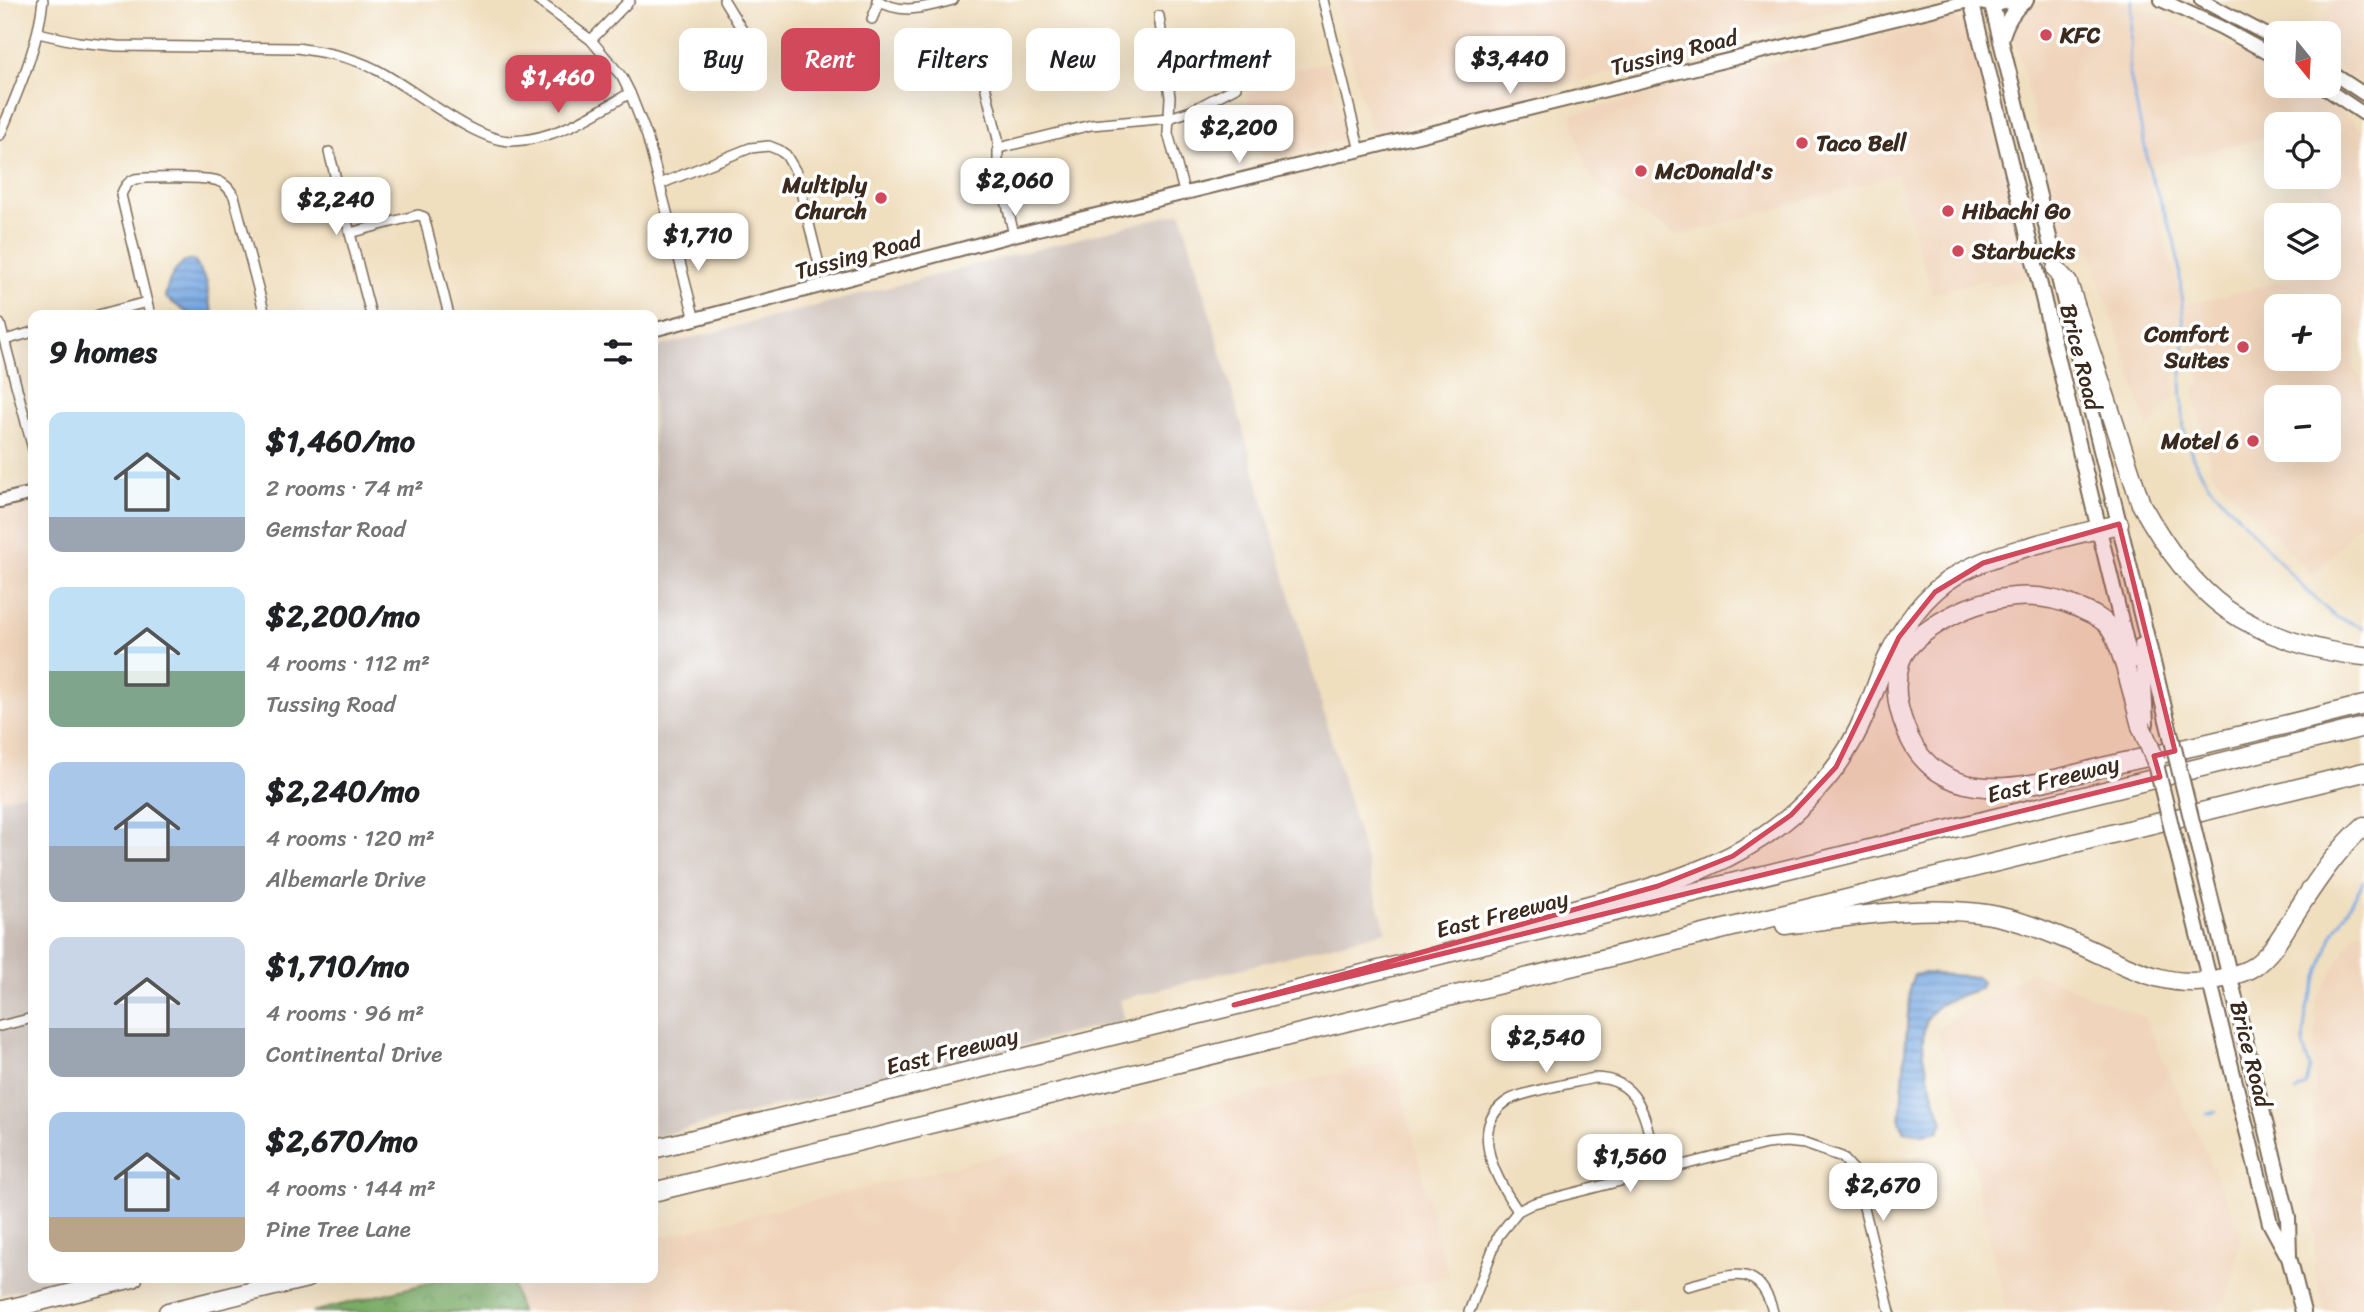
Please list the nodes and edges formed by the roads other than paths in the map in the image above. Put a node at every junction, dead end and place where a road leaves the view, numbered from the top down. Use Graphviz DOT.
graph roads {
  1 [pos="43,0"];
  2 [pos="537,0"];
  3 [pos="630,0"];
  4 [pos="723,0"];
  5 [pos="953,0"];
  6 [pos="1322,0"];
  7 [pos="1972,0"];
  8 [pos="2015,0"];
  9 [pos="2026,0"];
  10 [pos="2161,0"];
  11 [pos="2201,0"];
  12 [pos="878,1"];
  13 [pos="1992,3"];
  14 [pos="1159,16"];
  15 [pos="872,19"];
  16 [pos="741,28"];
  17 [pos="38,33"];
  18 [pos="2264,33"];
  19 [pos="591,40"];
  20 [pos="2001,42"];
  21 [pos="2264,51"];
  22 [pos="2342,80"];
  23 [pos="986,91"];
  24 [pos="1227,91"];
  25 [pos="630,93"];
  26 [pos="2364,94"];
  27 [pos="2340,98"];
  28 [pos="2364,114"];
  29 [pos="1169,118"];
  30 [pos="0,135"];
  31 [pos="999,148"];
  32 [pos="329,152"];
  33 [pos="1360,152"];
  34 [pos="660,184"];
  35 [pos="1185,195"];
  36 [pos="350,233"];
  37 [pos="1014,235"];
  38 [pos="818,260"];
  39 [pos="2056,269"];
  40 [pos="146,302"];
  41 [pos="116,310"];
  42 [pos="148,310"];
  43 [pos="264,310"];
  44 [pos="370,310"];
  45 [pos="447,310"];
  46 [pos="695,320"];
  47 [pos="0,324"];
  48 [pos="658,329"];
  49 [pos="28,333"];
  50 [pos="5,340"];
  51 [pos="28,430"];
  52 [pos="28,494"];
  53 [pos="0,502"];
  54 [pos="2119,524"];
  55 [pos="2099,529"];
  56 [pos="2140,608"];
  57 [pos="2364,656"];
  58 [pos="2364,705"];
  59 [pos="2144,725"];
  60 [pos="2364,727"];
  61 [pos="2156,762"];
  62 [pos="2364,772"];
  63 [pos="2364,826"];
  64 [pos="2179,858"];
  65 [pos="1716,932"];
  66 [pos="2230,976"];
  67 [pos="2209,981"];
  68 [pos="1234,1005"];
  69 [pos="28,1019"];
  70 [pos="0,1026"];
  71 [pos="658,1148"];
  72 [pos="1657,1172"];
  73 [pos="658,1191"];
  74 [pos="1518,1210"];
  75 [pos="2289,1257"];
  76 [pos="113,1283"];
  77 [pos="287,1283"];
  78 [pos="1688,1286"];
  79 [pos="0,1311"];
  80 [pos="1471,1311"];
  81 [pos="168,1312"];
  82 [pos="1773,1312"];
  83 [pos="1890,1312"];
  84 [pos="2303,1312"];
  1 -- 17 [label="street"];
  2 -- 19 [label="street"];
  3 -- 19 [label="street"];
  4 -- 16 [label="street"];
  5 -- 12 [label="street"];
  6 -- 33 [label="street"];
  7 -- 13 [label="main road"];
  7 -- 33 [label="main road, Tussing Road"];
  7 -- 55 [label="main road, Brice Road"];
  8 -- 13 [label="main road"];
  9 -- 20 [label="main road"];
  10 -- 21 [label="main road"];
  11 -- 18 [label="main road"];
  12 -- 15 [label="street"];
  13 -- 20 [label="main road, Brice Road"];
  14 -- 29 [label="street"];
  17 -- 25 [label="street"];
  17 -- 30 [label="street"];
  19 -- 25 [label="street"];
  20 -- 39 [label="main road, Brice Road"];
  22 -- 26 [label="main road"];
  23 -- 31 [label="street"];
  24 -- 29 [label="street"];
  25 -- 34 [label="street"];
  27 -- 28 [label="main road"];
  29 -- 31 [label="street"];
  29 -- 35 [label="street"];
  31 -- 37 [label="street"];
  32 -- 36 [label="street"];
  33 -- 35 [label="main road, Tussing Road"];
  34 -- 38 [label="street"];
  34 -- 46 [label="street"];
  35 -- 37 [label="main road, Tussing Road"];
  36 -- 44 [label="street"];
  36 -- 45 [label="street"];
  37 -- 46 [label="main road, Tussing Road"];
  39 -- 54 [label="main road, Brice Road"];
  39 -- 57 [label="highway"];
  40 -- 41 [label="street"];
  40 -- 42 [label="street"];
  40 -- 43 [label="street"];
  46 -- 48 [label="main road, Tussing Road"];
  47 -- 50 [label="street"];
  49 -- 50 [label="street"];
  50 -- 51 [label="street"];
  52 -- 53 [label="main road"];
  54 -- 55 [label="highway"];
  54 -- 56 [label="main road, Brice Road"];
  55 -- 59 [label="main road, Brice Road"];
  55 -- 68 [label="highway"];
  56 -- 59 [label="main road, Brice Road"];
  56 -- 66 [label="main road, Brice Road, bridge"];
  58 -- 59 [label="highway"];
  59 -- 61 [label="highway, bridge"];
  60 -- 68 [label="highway, East Freeway"];
  61 -- 64 [label="main road, Brice Road, bridge"];
  62 -- 65 [label="highway"];
  63 -- 66 [label="highway"];
  64 -- 66 [label="main road, Brice Road"];
  64 -- 67 [label="main road, Brice Road"];
  65 -- 67 [label="highway"];
  65 -- 73 [label="highway"];
  66 -- 67 [label="highway"];
  66 -- 75 [label="main road, Brice Road"];
  67 -- 75 [label="main road, Brice Road"];
  68 -- 71 [label="highway, East Freeway"];
  69 -- 70 [label="street"];
  72 -- 74 [label="street"];
  72 -- 74 [label="street"];
  72 -- 83 [label="street"];
  74 -- 80 [label="street"];
  75 -- 84 [label="main road, Brice Road"];
  76 -- 79 [label="highway"];
  77 -- 81 [label="highway"];
  78 -- 82 [label="street"];
}
